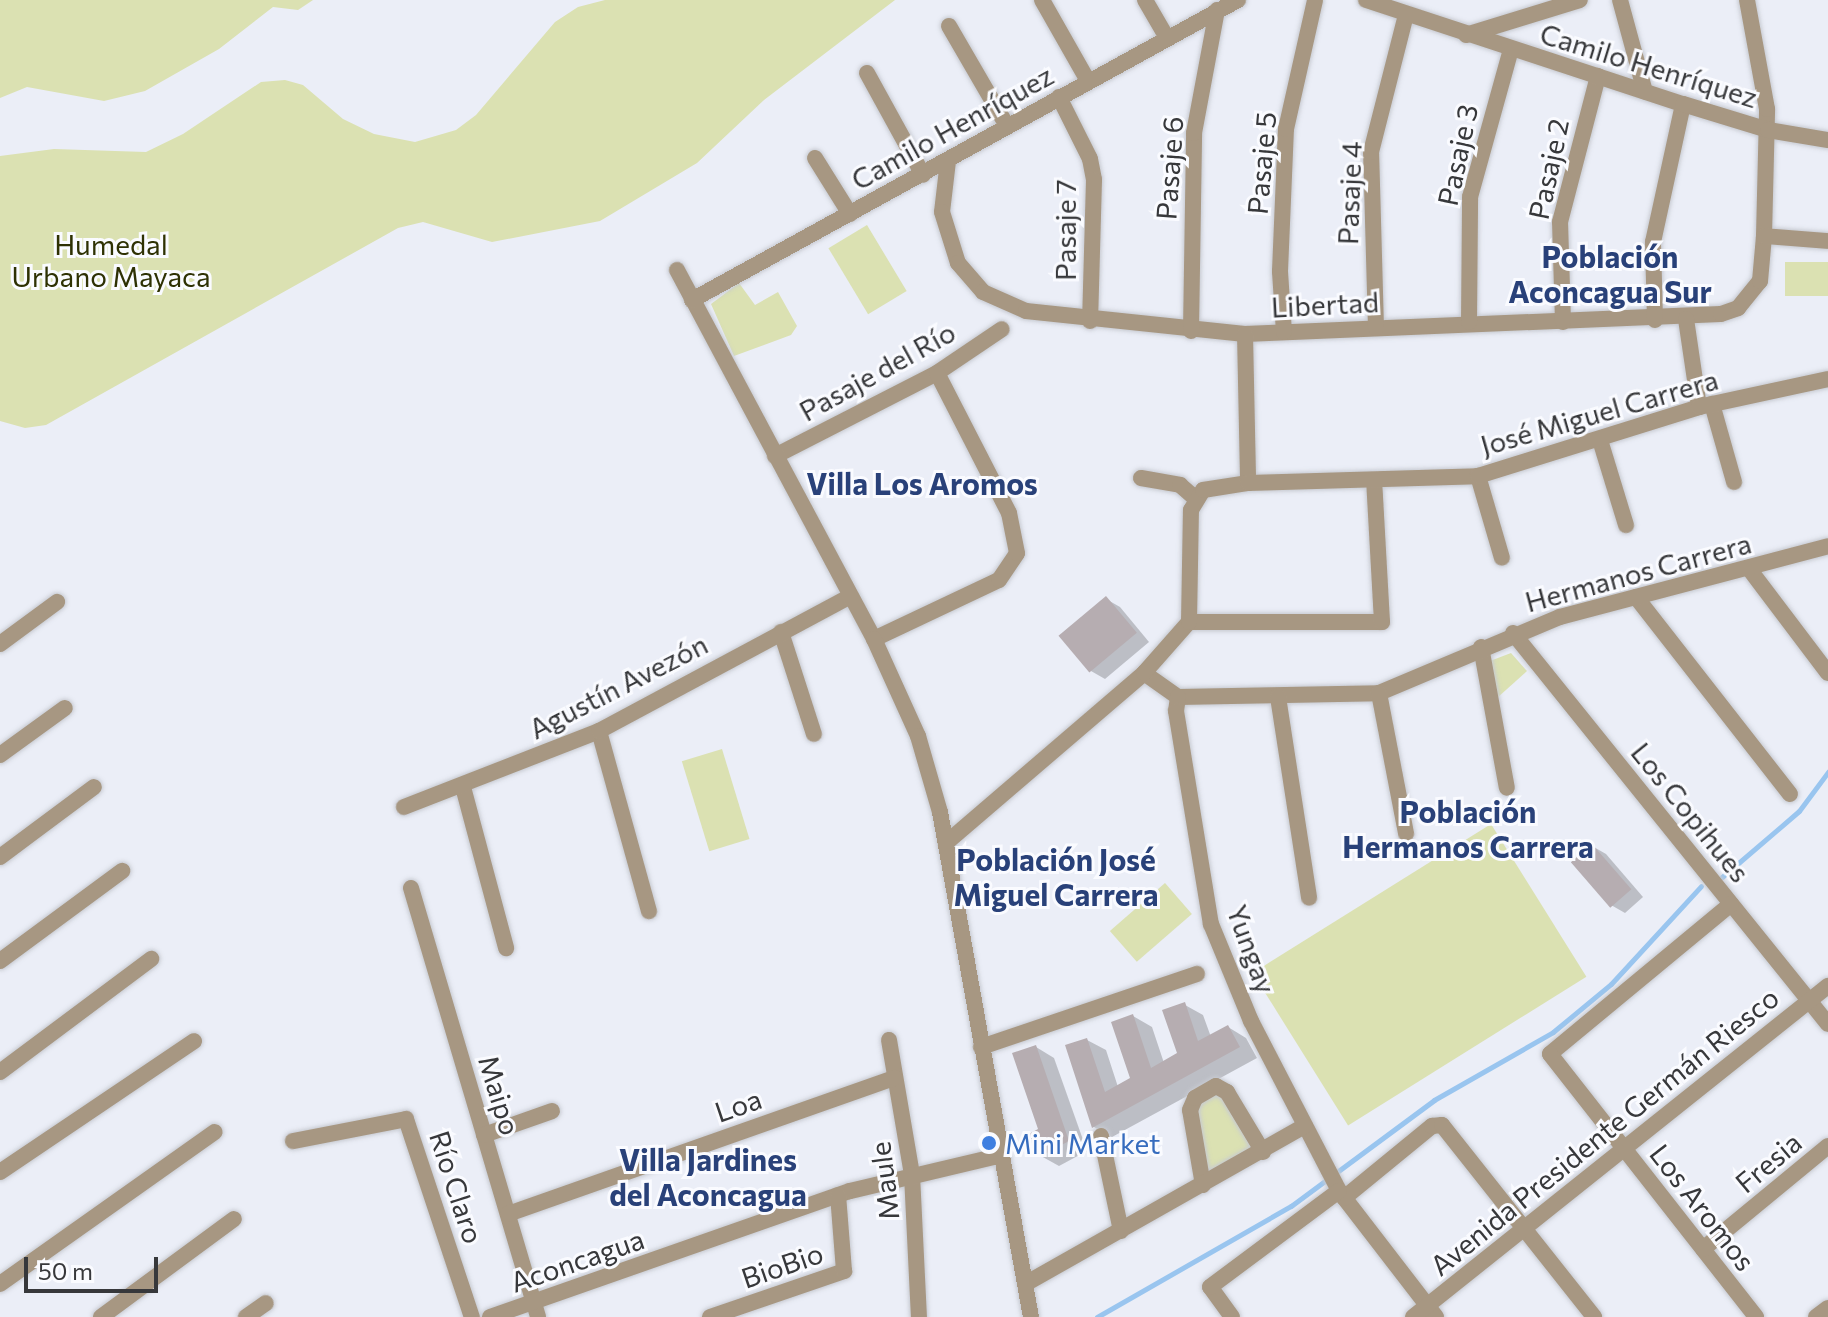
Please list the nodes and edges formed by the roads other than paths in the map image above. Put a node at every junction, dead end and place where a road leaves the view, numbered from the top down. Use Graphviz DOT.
graph roads {
  1 [pos="1042,0"];
  2 [pos="1145,0"];
  3 [pos="1238,0"];
  4 [pos="1315,0"];
  5 [pos="1366,0"];
  6 [pos="1580,0"];
  7 [pos="1620,0"];
  8 [pos="1747,0"];
  9 [pos="1217,10"];
  10 [pos="1406,15"];
  11 [pos="949,26"];
  12 [pos="1466,35"];
  13 [pos="1167,38"];
  14 [pos="1511,49"];
  15 [pos="867,73"];
  16 [pos="1598,76"];
  17 [pos="1088,81"];
  18 [pos="1645,92"];
  19 [pos="1059,97"];
  20 [pos="1683,104"];
  21 [pos="1007,126"];
  22 [pos="1768,130"];
  23 [pos="1828,140"];
  24 [pos="815,158"];
  25 [pos="948,161"];
  26 [pos="923,175"];
  27 [pos="850,214"];
  28 [pos="1764,236"];
  29 [pos="1828,241"];
  30 [pos="677,270"];
  31 [pos="692,300"];
  32 [pos="1686,319"];
  33 [pos="1655,320"];
  34 [pos="1090,321"];
  35 [pos="1469,322"];
  36 [pos="1563,322"];
  37 [pos="1376,328"];
  38 [pos="1002,329"];
  39 [pos="1191,331"];
  40 [pos="1284,332"];
  41 [pos="1245,334"];
  42 [pos="937,373"];
  43 [pos="1828,379"];
  44 [pos="1705,406"];
  45 [pos="1600,440"];
  46 [pos="775,456"];
  47 [pos="1478,476"];
  48 [pos="1141,478"];
  49 [pos="1374,481"];
  50 [pos="1734,482"];
  51 [pos="1248,483"];
  52 [pos="1195,498"];
  53 [pos="1626,525"];
  54 [pos="1828,546"];
  55 [pos="1502,558"];
  56 [pos="1750,570"];
  57 [pos="849,597"];
  58 [pos="1636,597"];
  59 [pos="57,602"];
  60 [pos="1189,622"];
  61 [pos="781,632"];
  62 [pos="1513,633"];
  63 [pos="874,639"];
  64 [pos="0,644"];
  65 [pos="1481,647"];
  66 [pos="1144,673"];
  67 [pos="1828,673"];
  68 [pos="1379,693"];
  69 [pos="1178,697"];
  70 [pos="1278,697"];
  71 [pos="65,708"];
  72 [pos="599,731"];
  73 [pos="814,734"];
  74 [pos="0,755"];
  75 [pos="94,787"];
  76 [pos="463,787"];
  77 [pos="1507,788"];
  78 [pos="1790,794"];
  79 [pos="404,807"];
  80 [pos="1406,833"];
  81 [pos="946,843"];
  82 [pos="0,857"];
  83 [pos="122,871"];
  84 [pos="411,888"];
  85 [pos="1309,898"];
  86 [pos="1731,904"];
  87 [pos="649,911"];
  88 [pos="506,948"];
  89 [pos="151,959"];
  90 [pos="0,961"];
  91 [pos="1197,974"];
  92 [pos="1828,986"];
  93 [pos="1809,1001"];
  94 [pos="1828,1024"];
  95 [pos="889,1040"];
  96 [pos="194,1041"];
  97 [pos="981,1047"];
  98 [pos="0,1072"];
  99 [pos="895,1078"];
  100 [pos="552,1111"];
  101 [pos="1304,1126"];
  102 [pos="215,1132"];
  103 [pos="484,1135"];
  104 [pos="1101,1136"];
  105 [pos="293,1141"];
  106 [pos="1828,1146"];
  107 [pos="1625,1148"];
  108 [pos="1263,1152"];
  109 [pos="1002,1155"];
  110 [pos="0,1172"];
  111 [pos="912,1175"];
  112 [pos="1203,1185"];
  113 [pos="1342,1194"];
  114 [pos="838,1195"];
  115 [pos="508,1214"];
  116 [pos="234,1219"];
  117 [pos="1526,1227"];
  118 [pos="1121,1231"];
  119 [pos="1703,1249"];
  120 [pos="0,1284"];
  121 [pos="1025,1284"];
  122 [pos="266,1303"];
  123 [pos="1828,1308"];
  124 [pos="536,1310"];
  125 [pos="1432,1311"];
  126 [pos="101,1317"];
  127 [pos="246,1317"];
  128 [pos="472,1317"];
  129 [pos="490,1317"];
  130 [pos="710,1317"];
  131 [pos="919,1317"];
  132 [pos="1031,1317"];
  133 [pos="1232,1317"];
  134 [pos="1413,1317"];
  135 [pos="1594,1317"];
  136 [pos="1756,1317"];
  137 [pos="1816,1317"];
  1 -- 17 [label="street"];
  2 -- 13 [label="street"];
  3 -- 9 [label="street, Camilo Henríquez"];
  4 -- 40 [label="street, Pasaje 5"];
  5 -- 10 [label="street, Camilo Henríquez"];
  6 -- 12 [label="street"];
  7 -- 18 [label="street"];
  8 -- 22 [label="street, Libertad"];
  9 -- 13 [label="street, Camilo Henríquez"];
  9 -- 39 [label="street, Pasaje 6"];
  10 -- 12 [label="street, Camilo Henríquez"];
  10 -- 37 [label="street, Pasaje 4"];
  11 -- 21 [label="street"];
  12 -- 14 [label="street, Camilo Henríquez"];
  13 -- 17 [label="street, Camilo Henríquez"];
  14 -- 16 [label="street, Camilo Henríquez"];
  14 -- 35 [label="street, Pasaje 3"];
  15 -- 26 [label="street"];
  16 -- 18 [label="street, Camilo Henríquez"];
  16 -- 36 [label="street, Pasaje 2"];
  17 -- 19 [label="street, Camilo Henríquez"];
  18 -- 20 [label="street, Camilo Henríquez"];
  19 -- 21 [label="street, Camilo Henríquez"];
  19 -- 34 [label="street, Pasaje 7"];
  20 -- 22 [label="street, Camilo Henríquez"];
  20 -- 33 [label="street"];
  21 -- 25 [label="street, Camilo Henríquez"];
  22 -- 23 [label="street, Camilo Henríquez"];
  22 -- 28 [label="street, Libertad"];
  24 -- 27 [label="street"];
  25 -- 26 [label="street, Camilo Henríquez"];
  25 -- 34 [label="street, Libertad"];
  26 -- 27 [label="street, Camilo Henríquez"];
  27 -- 31 [label="street, Camilo Henríquez"];
  28 -- 29 [label="street"];
  28 -- 32 [label="street, Libertad"];
  30 -- 31 [label="street"];
  31 -- 46 [label="street"];
  32 -- 33 [label="street, Libertad"];
  32 -- 44 [label="street"];
  33 -- 36 [label="street, Libertad"];
  34 -- 39 [label="street, Libertad"];
  35 -- 36 [label="street, Libertad"];
  35 -- 37 [label="street, Libertad"];
  37 -- 40 [label="street, Libertad"];
  38 -- 42 [label="street, Pasaje del Río"];
  39 -- 41 [label="street, Libertad"];
  40 -- 41 [label="street, Libertad"];
  41 -- 51 [label="street"];
  42 -- 46 [label="street, Pasaje del Río"];
  42 -- 63 [label="street"];
  43 -- 44 [label="street, José Miguel Carrera"];
  44 -- 45 [label="street, José Miguel Carrera"];
  44 -- 50 [label="street"];
  45 -- 47 [label="street, José Miguel Carrera"];
  45 -- 53 [label="street"];
  46 -- 57 [label="street"];
  47 -- 49 [label="street, José Miguel Carrera"];
  47 -- 55 [label="street"];
  48 -- 52 [label="street"];
  49 -- 51 [label="street, José Miguel Carrera"];
  49 -- 60 [label="street"];
  51 -- 52 [label="street, José Miguel Carrera"];
  52 -- 60 [label="street"];
  54 -- 56 [label="street, Hermanos Carrera"];
  56 -- 58 [label="street, Hermanos Carrera"];
  56 -- 67 [label="street"];
  57 -- 61 [label="street, Agustín Avezón"];
  57 -- 63 [label="street"];
  58 -- 62 [label="street, Hermanos Carrera"];
  58 -- 78 [label="street"];
  59 -- 64 [label="street"];
  60 -- 66 [label="street"];
  61 -- 72 [label="street, Agustín Avezón"];
  61 -- 73 [label="street"];
  62 -- 65 [label="street, Hermanos Carrera"];
  62 -- 86 [label="street, Los Copihues"];
  63 -- 81 [label="street"];
  65 -- 68 [label="street, Hermanos Carrera"];
  65 -- 77 [label="street"];
  66 -- 69 [label="street"];
  66 -- 81 [label="street"];
  68 -- 70 [label="street, Hermanos Carrera"];
  68 -- 80 [label="street"];
  69 -- 70 [label="street, Hermanos Carrera"];
  69 -- 101 [label="street, Yungay"];
  70 -- 85 [label="street"];
  71 -- 74 [label="street"];
  72 -- 76 [label="street, Agustín Avezón"];
  72 -- 87 [label="street"];
  75 -- 82 [label="street"];
  76 -- 79 [label="street, Agustín Avezón"];
  76 -- 88 [label="street"];
  81 -- 97 [label="street"];
  83 -- 90 [label="street"];
  84 -- 103 [label="street, Maipo"];
  86 -- 93 [label="street, Los Copihues"];
  86 -- 107 [label="street, Los Aromos"];
  89 -- 98 [label="street"];
  91 -- 97 [label="street"];
  92 -- 93 [label="street, Avenida Presidente Germán Riesco"];
  93 -- 94 [label="street, Los Copihues"];
  93 -- 107 [label="street, Avenida Presidente Germán Riesco"];
  95 -- 99 [label="street, Maule"];
  96 -- 110 [label="street"];
  97 -- 109 [label="street"];
  99 -- 111 [label="street, Maule"];
  99 -- 115 [label="street, Loa"];
  100 -- 103 [label="street"];
  101 -- 108 [label="street"];
  101 -- 113 [label="street, Yungay"];
  102 -- 120 [label="street"];
  103 -- 115 [label="street, Maipo"];
  104 -- 118 [label="street"];
  105 -- 128 [label="street, Río Claro"];
  106 -- 119 [label="street, Fresia"];
  107 -- 117 [label="street, Avenida Presidente Germán Riesco"];
  107 -- 119 [label="street, Los Aromos"];
  108 -- 112 [label="street"];
  108 -- 112 [label="street"];
  109 -- 111 [label="street, Aconcagua"];
  109 -- 121 [label="street"];
  111 -- 114 [label="street, Aconcagua"];
  111 -- 131 [label="street, Maule"];
  112 -- 118 [label="street"];
  113 -- 117 [label="street"];
  113 -- 125 [label="street"];
  113 -- 133 [label="street"];
  114 -- 124 [label="street, Aconcagua"];
  114 -- 130 [label="street, BioBio"];
  115 -- 124 [label="street, Maipo"];
  116 -- 126 [label="street"];
  117 -- 125 [label="street, Avenida Presidente Germán Riesco"];
  117 -- 135 [label="street"];
  118 -- 121 [label="street"];
  119 -- 136 [label="street, Los Aromos"];
  121 -- 132 [label="street"];
  122 -- 127 [label="street"];
  123 -- 137 [label="street"];
  124 -- 129 [label="street, Aconcagua"];
  125 -- 134 [label="street, Avenida Presidente Germán Riesco"];
}
